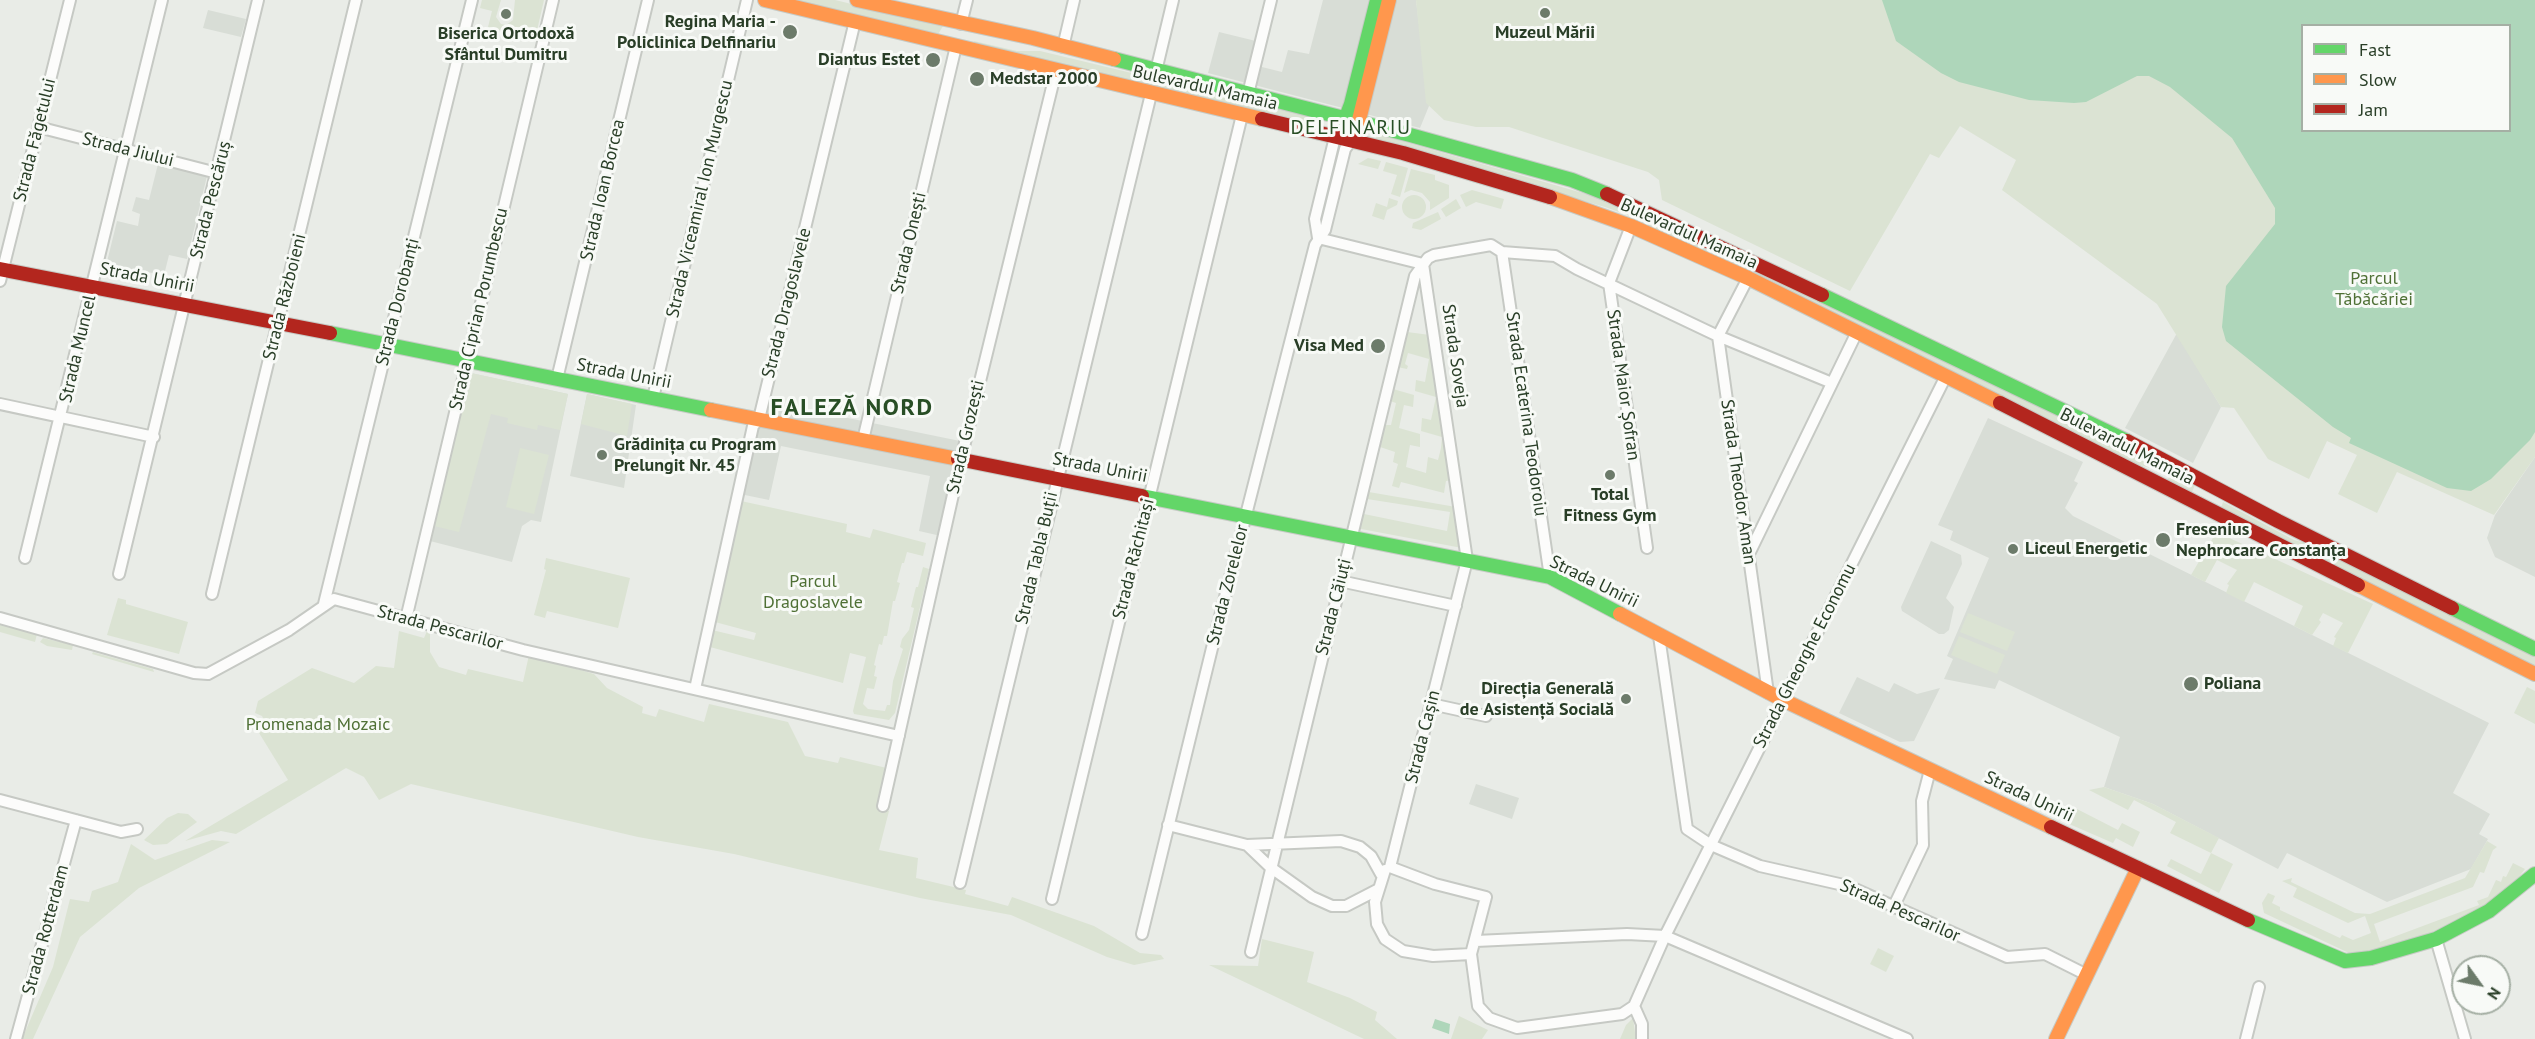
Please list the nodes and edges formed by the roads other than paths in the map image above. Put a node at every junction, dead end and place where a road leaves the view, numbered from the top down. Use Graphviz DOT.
graph roads {
  1 [pos="70,0"];
  2 [pos="162,0"];
  3 [pos="258,0"];
  4 [pos="356,0"];
  5 [pos="472,0"];
  6 [pos="553,0"];
  7 [pos="648,0"];
  8 [pos="747,0"];
  9 [pos="765,0"];
  10 [pos="860,0"];
  11 [pos="967,0"];
  12 [pos="1074,0"];
  13 [pos="1173,0"];
  14 [pos="1271,0"];
  15 [pos="1377,0"];
  16 [pos="1389,0"];
  17 [pos="855,21"];
  18 [pos="961,24"];
  19 [pos="1033,38"];
  20 [pos="949,44"];
  21 [pos="1063,47"];
  22 [pos="1056,71"];
  23 [pos="1156,71"];
  24 [pos="1151,94"];
  25 [pos="1248,94"];
  26 [pos="1242,115"];
  27 [pos="1353,121"];
  28 [pos="38,127"];
  29 [pos="1335,137"];
  30 [pos="1351,141"];
  31 [pos="126,150"];
  32 [pos="217,173"];
  33 [pos="1631,226"];
  34 [pos="1318,238"];
  35 [pos="1502,252"];
  36 [pos="1423,264"];
  37 [pos="1,273"];
  38 [pos="1748,278"];
  39 [pos="1608,282"];
  40 [pos="93,286"];
  41 [pos="185,304"];
  42 [pos="279,321"];
  43 [pos="1857,332"];
  44 [pos="1718,336"];
  45 [pos="387,346"];
  46 [pos="467,362"];
  47 [pos="1946,376"];
  48 [pos="557,380"];
  49 [pos="1832,383"];
  50 [pos="653,398"];
  51 [pos="0,404"];
  52 [pos="62,417"];
  53 [pos="759,419"];
  54 [pos="154,437"];
  55 [pos="863,440"];
  56 [pos="960,459"];
  57 [pos="2170,462"];
  58 [pos="2123,465"];
  59 [pos="1056,478"];
  60 [pos="1149,496"];
  61 [pos="1246,515"];
  62 [pos="1351,537"];
  63 [pos="1647,548"];
  64 [pos="1749,555"];
  65 [pos="25,558"];
  66 [pos="1467,560"];
  67 [pos="119,574"];
  68 [pos="1550,577"];
  69 [pos="1340,581"];
  70 [pos="212,594"];
  71 [pos="324,604"];
  72 [pos="1456,606"];
  73 [pos="0,618"];
  74 [pos="406,619"];
  75 [pos="1659,636"];
  76 [pos="2535,649"];
  77 [pos="2535,674"];
  78 [pos="694,689"];
  79 [pos="1768,693"];
  80 [pos="1783,700"];
  81 [pos="1431,705"];
  82 [pos="1486,716"];
  83 [pos="899,736"];
  84 [pos="1930,770"];
  85 [pos="0,800"];
  86 [pos="883,806"];
  87 [pos="76,820"];
  88 [pos="1168,825"];
  89 [pos="137,829"];
  90 [pos="1247,845"];
  91 [pos="1711,845"];
  92 [pos="1275,846"];
  93 [pos="1270,867"];
  94 [pos="2138,868"];
  95 [pos="1386,870"];
  96 [pos="2535,874"];
  97 [pos="960,883"];
  98 [pos="1377,891"];
  99 [pos="1052,899"];
  100 [pos="1893,908"];
  101 [pos="1142,934"];
  102 [pos="1665,936"];
  103 [pos="2436,939"];
  104 [pos="1476,941"];
  105 [pos="1251,952"];
  106 [pos="1471,954"];
  107 [pos="2086,975"];
  108 [pos="2259,987"];
  109 [pos="1634,1006"];
  110 [pos="16,1039"];
  111 [pos="1642,1039"];
  112 [pos="1907,1039"];
  113 [pos="2056,1039"];
  114 [pos="2246,1039"];
  115 [pos="2465,1039"];
  1 -- 28 [label="street, Strada Făgetului"];
  2 -- 31 [label="street, Strada Muncel"];
  3 -- 32 [label="street, Strada Pescăruș"];
  4 -- 42 [label="street, Strada Războieni"];
  5 -- 45 [label="street, Strada Dorobanți"];
  6 -- 46 [label="street, Strada Ciprian Porumbescu"];
  7 -- 48 [label="street, Strada Ioan Borcea"];
  8 -- 50 [label="street, Strada Viceamiral Ion Murgescu"];
  9 -- 17 [label="main road, Bulevardul Mamaia"];
  10 -- 18 [label="main road, Bulevardul Mamaia"];
  11 -- 18 [label="street"];
  12 -- 21 [label="street"];
  13 -- 23 [label="street"];
  14 -- 25 [label="street"];
  15 -- 27 [label="main road"];
  16 -- 27 [label="main road"];
  17 -- 20 [label="main road, Bulevardul Mamaia"];
  17 -- 53 [label="street, Strada Dragoslavele"];
  18 -- 19 [label="main road, Bulevardul Mamaia"];
  19 -- 20 [label="main road"];
  19 -- 21 [label="main road, Bulevardul Mamaia"];
  20 -- 22 [label="main road, Bulevardul Mamaia"];
  20 -- 55 [label="street, Strada Onești"];
  21 -- 23 [label="main road, Bulevardul Mamaia"];
  22 -- 24 [label="main road, Bulevardul Mamaia"];
  22 -- 56 [label="street, Strada Grozești"];
  23 -- 25 [label="main road, Bulevardul Mamaia"];
  24 -- 26 [label="main road, Bulevardul Mamaia"];
  24 -- 59 [label="street, Strada Tabla Buții"];
  25 -- 27 [label="main road, Bulevardul Mamaia"];
  26 -- 29 [label="main road, Bulevardul Mamaia"];
  26 -- 60 [label="street, Strada Răchitași"];
  27 -- 29 [label="main road"];
  27 -- 30 [label="main road"];
  27 -- 57 [label="main road, Bulevardul Mamaia"];
  28 -- 31 [label="street, Strada Jiului"];
  28 -- 37 [label="street, Strada Făgetului"];
  29 -- 30 [label="main road, Bulevardul Mamaia"];
  29 -- 34 [label="street, Strada Zorelelor"];
  30 -- 33 [label="main road, Bulevardul Mamaia"];
  30 -- 34 [label="street, Strada Zorelelor"];
  31 -- 32 [label="street, Strada Jiului"];
  31 -- 40 [label="street, Strada Muncel"];
  32 -- 41 [label="street, Strada Pescăruș"];
  33 -- 38 [label="main road, Bulevardul Mamaia"];
  33 -- 39 [label="street"];
  34 -- 36 [label="street"];
  34 -- 61 [label="street, Strada Zorelelor"];
  35 -- 36 [label="street"];
  35 -- 39 [label="street"];
  35 -- 68 [label="street, Strada Ecaterina Teodoroiu"];
  36 -- 62 [label="street, Strada Căiuți"];
  36 -- 66 [label="street, Strada Soveja"];
  37 -- 40 [label="main road, Strada Unirii"];
  38 -- 43 [label="main road, Bulevardul Mamaia"];
  38 -- 44 [label="street"];
  39 -- 44 [label="street"];
  39 -- 63 [label="street, Strada Maior Șofran"];
  40 -- 41 [label="main road, Strada Unirii"];
  40 -- 52 [label="street, Strada Muncel"];
  41 -- 42 [label="main road, Strada Unirii"];
  41 -- 54 [label="street, Strada Pescăruș"];
  42 -- 45 [label="main road, Strada Unirii"];
  42 -- 70 [label="street, Strada Războieni"];
  43 -- 47 [label="main road, Bulevardul Mamaia"];
  43 -- 49 [label="street"];
  44 -- 49 [label="street"];
  44 -- 64 [label="street, Strada Theodor Aman"];
  45 -- 46 [label="main road, Strada Unirii"];
  45 -- 71 [label="street, Strada Dorobanți"];
  46 -- 48 [label="main road, Strada Unirii"];
  46 -- 74 [label="street, Strada Ciprian Porumbescu"];
  47 -- 58 [label="main road, Bulevardul Mamaia"];
  47 -- 80 [label="street, Strada Gheorghe Economu"];
  48 -- 50 [label="main road, Strada Unirii"];
  49 -- 64 [label="street"];
  50 -- 53 [label="main road, Strada Unirii"];
  51 -- 52 [label="street"];
  52 -- 54 [label="street"];
  52 -- 65 [label="street, Strada Muncel"];
  53 -- 55 [label="main road, Strada Unirii"];
  53 -- 78 [label="street, Strada Dragoslavele"];
  54 -- 67 [label="street, Strada Pescăruș"];
  55 -- 56 [label="main road, Strada Unirii"];
  56 -- 59 [label="main road, Strada Unirii"];
  56 -- 83 [label="street, Strada Grozești"];
  57 -- 58 [label="main road"];
  57 -- 76 [label="main road, Bulevardul Mamaia"];
  58 -- 77 [label="main road, Bulevardul Mamaia"];
  59 -- 60 [label="main road, Strada Unirii"];
  59 -- 97 [label="street, Strada Tabla Buții"];
  60 -- 61 [label="main road, Strada Unirii"];
  60 -- 99 [label="street, Strada Răchitași"];
  61 -- 62 [label="main road, Strada Unirii"];
  61 -- 88 [label="street, Strada Zorelelor"];
  62 -- 66 [label="main road, Strada Unirii"];
  62 -- 69 [label="street, Strada Căiuți"];
  64 -- 79 [label="street, Strada Theodor Aman"];
  66 -- 68 [label="main road, Strada Unirii"];
  66 -- 72 [label="street, Strada Cașin"];
  68 -- 75 [label="main road, Strada Unirii"];
  69 -- 72 [label="street"];
  69 -- 92 [label="street, Strada Căiuți"];
  71 -- 73 [label="street"];
  71 -- 74 [label="street, Strada Pescarilor"];
  72 -- 81 [label="street, Strada Cașin"];
  74 -- 78 [label="street, Strada Pescarilor"];
  75 -- 79 [label="main road, Strada Unirii"];
  75 -- 91 [label="street"];
  78 -- 83 [label="street, Strada Pescarilor"];
  79 -- 80 [label="main road, Strada Unirii"];
  80 -- 84 [label="main road, Strada Unirii"];
  80 -- 91 [label="street, Strada Gheorghe Economu"];
  81 -- 82 [label="street"];
  81 -- 95 [label="street, Strada Cașin"];
  83 -- 86 [label="street, Strada Grozești"];
  84 -- 94 [label="main road, Strada Unirii"];
  84 -- 100 [label="street"];
  85 -- 87 [label="street"];
  87 -- 89 [label="street"];
  87 -- 110 [label="street, Strada Rotterdam"];
  88 -- 90 [label="street"];
  88 -- 101 [label="street, Strada Zorelelor"];
  90 -- 92 [label="street"];
  90 -- 93 [label="street"];
  91 -- 100 [label="street, Strada Pescarilor"];
  91 -- 102 [label="street, Strada Gheorghe Economu"];
  92 -- 93 [label="street, Strada Căiuți"];
  92 -- 95 [label="street"];
  93 -- 98 [label="street"];
  93 -- 105 [label="street, Strada Căiuți"];
  94 -- 103 [label="main road, Strada Unirii"];
  94 -- 107 [label="main road"];
  95 -- 98 [label="street, Strada Cașin"];
  95 -- 104 [label="street"];
  96 -- 103 [label="main road, Strada Unirii"];
  98 -- 106 [label="street"];
  100 -- 107 [label="street, Strada Pescarilor"];
  102 -- 104 [label="street"];
  102 -- 109 [label="street"];
  102 -- 112 [label="street"];
  103 -- 115 [label="street"];
  104 -- 106 [label="street"];
  106 -- 109 [label="street"];
  107 -- 113 [label="main road"];
  108 -- 114 [label="street"];
  109 -- 111 [label="street"];
}
